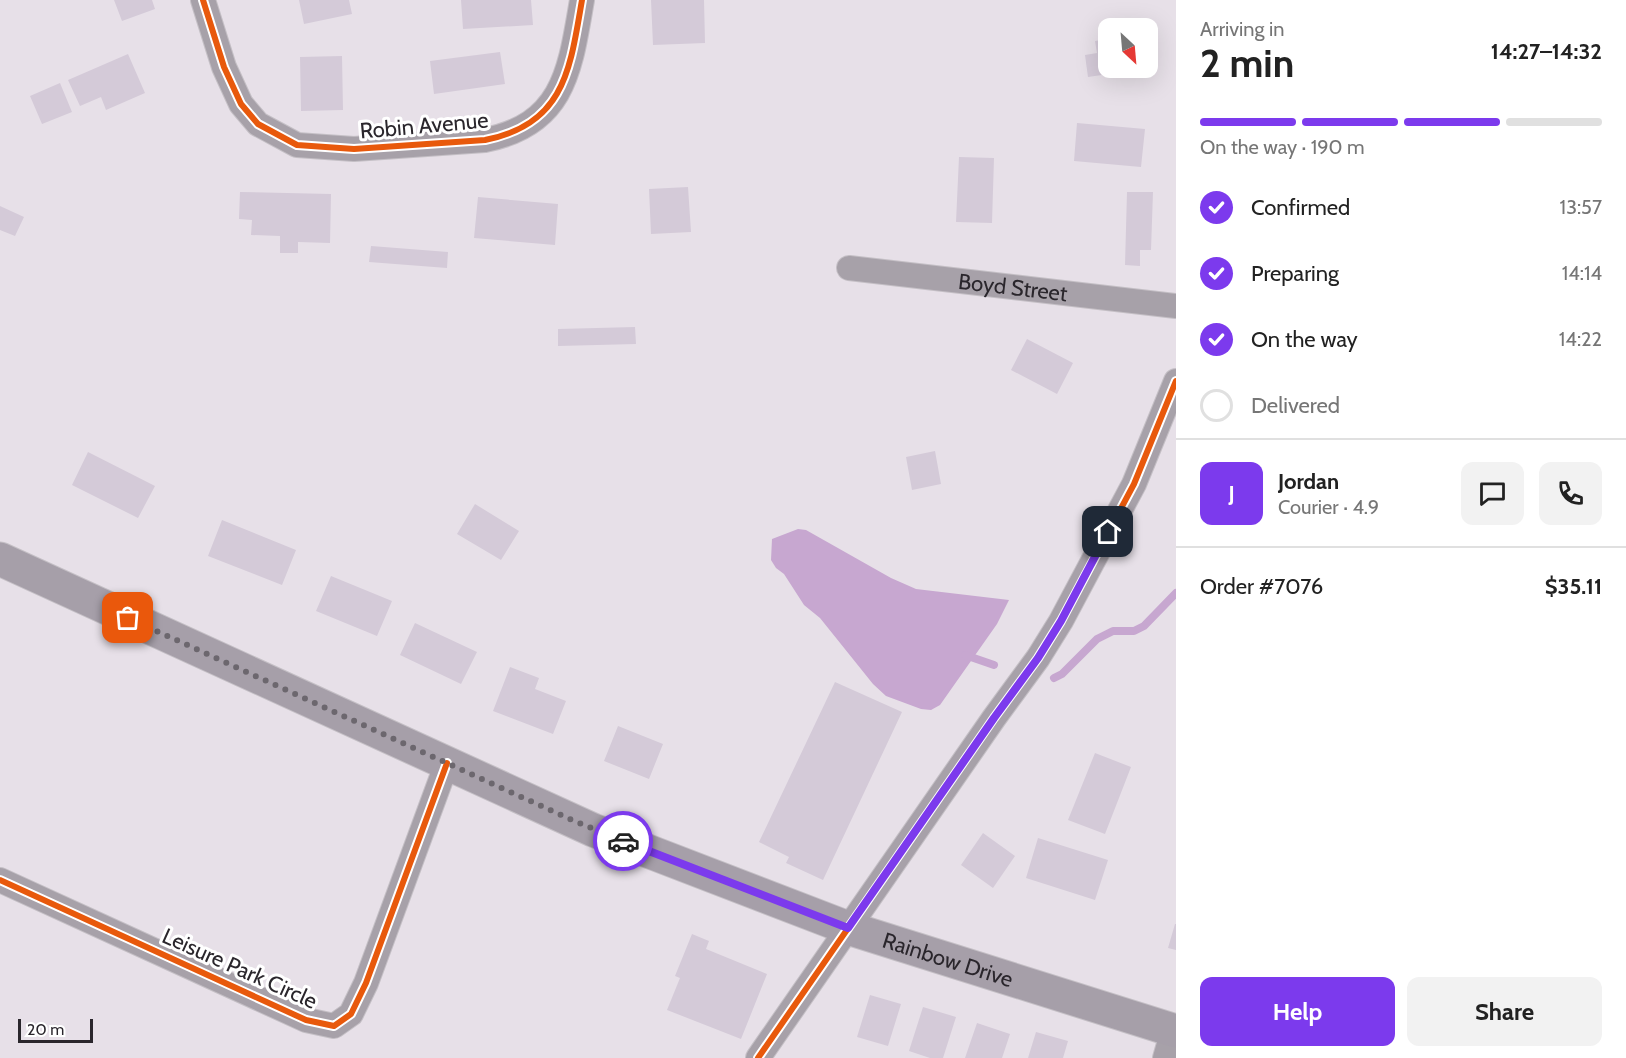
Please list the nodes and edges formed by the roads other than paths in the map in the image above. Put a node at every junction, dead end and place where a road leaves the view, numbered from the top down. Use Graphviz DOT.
graph roads {
  1 [pos="203,0"];
  2 [pos="582,0"];
  3 [pos="849,268"];
  4 [pos="1176,306"];
  5 [pos="1176,381"];
  6 [pos="0,559"];
  7 [pos="447,763"];
  8 [pos="0,880"];
  9 [pos="848,928"];
  10 [pos="1171,1040"];
  11 [pos="758,1058"];
  1 -- 2 [label="street, Robin Avenue"];
  3 -- 4 [label="street, Boyd Street"];
  5 -- 9 [label="street"];
  6 -- 7 [label="main road, Rainbow Drive"];
  7 -- 8 [label="street, Leisure Park Circle"];
  7 -- 9 [label="main road, Rainbow Drive"];
  9 -- 10 [label="main road, Rainbow Drive"];
  9 -- 11 [label="street"];
}
